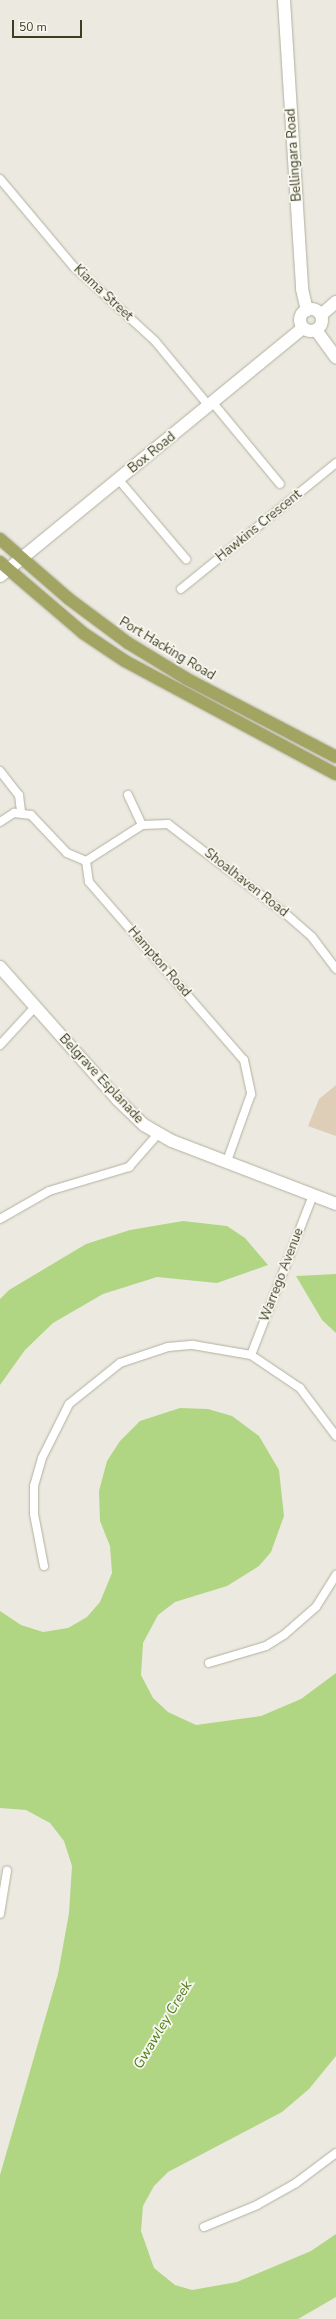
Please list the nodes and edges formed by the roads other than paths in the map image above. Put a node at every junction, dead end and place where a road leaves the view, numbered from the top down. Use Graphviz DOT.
graph roads {
  1 [pos="284,0"];
  2 [pos="0,179"];
  3 [pos="336,302"];
  4 [pos="307,310"];
  5 [pos="321,315"];
  6 [pos="303,328"];
  7 [pos="316,330"];
  8 [pos="336,358"];
  9 [pos="211,404"];
  10 [pos="336,463"];
  11 [pos="119,480"];
  12 [pos="280,484"];
  13 [pos="0,539"];
  14 [pos="22,559"];
  15 [pos="186,559"];
  16 [pos="3,570"];
  17 [pos="181,589"];
  18 [pos="336,758"];
  19 [pos="0,771"];
  20 [pos="336,774"];
  21 [pos="128,795"];
  22 [pos="21,812"];
  23 [pos="0,822"];
  24 [pos="142,825"];
  25 [pos="86,861"];
  26 [pos="0,967"];
  27 [pos="336,968"];
  28 [pos="35,1007"];
  29 [pos="0,1045"];
  30 [pos="158,1134"];
  31 [pos="227,1161"];
  32 [pos="312,1195"];
  33 [pos="336,1204"];
  34 [pos="0,1219"];
  35 [pos="251,1355"];
  36 [pos="336,1436"];
  37 [pos="44,1566"];
  38 [pos="336,1575"];
  39 [pos="209,1663"];
  40 [pos="7,1871"];
  41 [pos="0,1914"];
  42 [pos="336,2153"];
  43 [pos="204,2228"];
  1 -- 4 [label="street, Bellingara Road"];
  2 -- 9 [label="street, Kiama Street"];
  3 -- 5 [label="street"];
  4 -- 5 [label="street"];
  4 -- 6 [label="street"];
  5 -- 7 [label="street"];
  6 -- 7 [label="street"];
  6 -- 9 [label="street, Box Road"];
  7 -- 8 [label="street"];
  9 -- 11 [label="street, Box Road"];
  9 -- 12 [label="street, Kiama Street"];
  10 -- 17 [label="street, Hawkins Crescent"];
  11 -- 14 [label="street, Box Road"];
  11 -- 15 [label="street"];
  13 -- 14 [label="main road, Port Hacking Road"];
  14 -- 16 [label="street, Box Road"];
  14 -- 18 [label="main road, Port Hacking Road"];
  16 -- 20 [label="main road"];
  19 -- 22 [label="street"];
  21 -- 24 [label="street"];
  22 -- 23 [label="street"];
  22 -- 25 [label="street"];
  24 -- 25 [label="street"];
  24 -- 27 [label="street, Shoalhaven Road"];
  25 -- 31 [label="street, Hampton Road"];
  26 -- 28 [label="street, Belgrave Esplanade"];
  28 -- 29 [label="street"];
  28 -- 30 [label="street, Belgrave Esplanade"];
  30 -- 31 [label="street, Belgrave Esplanade"];
  30 -- 34 [label="street"];
  31 -- 32 [label="street, Belgrave Esplanade"];
  32 -- 33 [label="street, Belgrave Esplanade"];
  32 -- 35 [label="street, Warrego Avenue"];
  35 -- 36 [label="street"];
  35 -- 37 [label="street"];
  38 -- 39 [label="street"];
  40 -- 41 [label="street"];
  42 -- 43 [label="street"];
}
